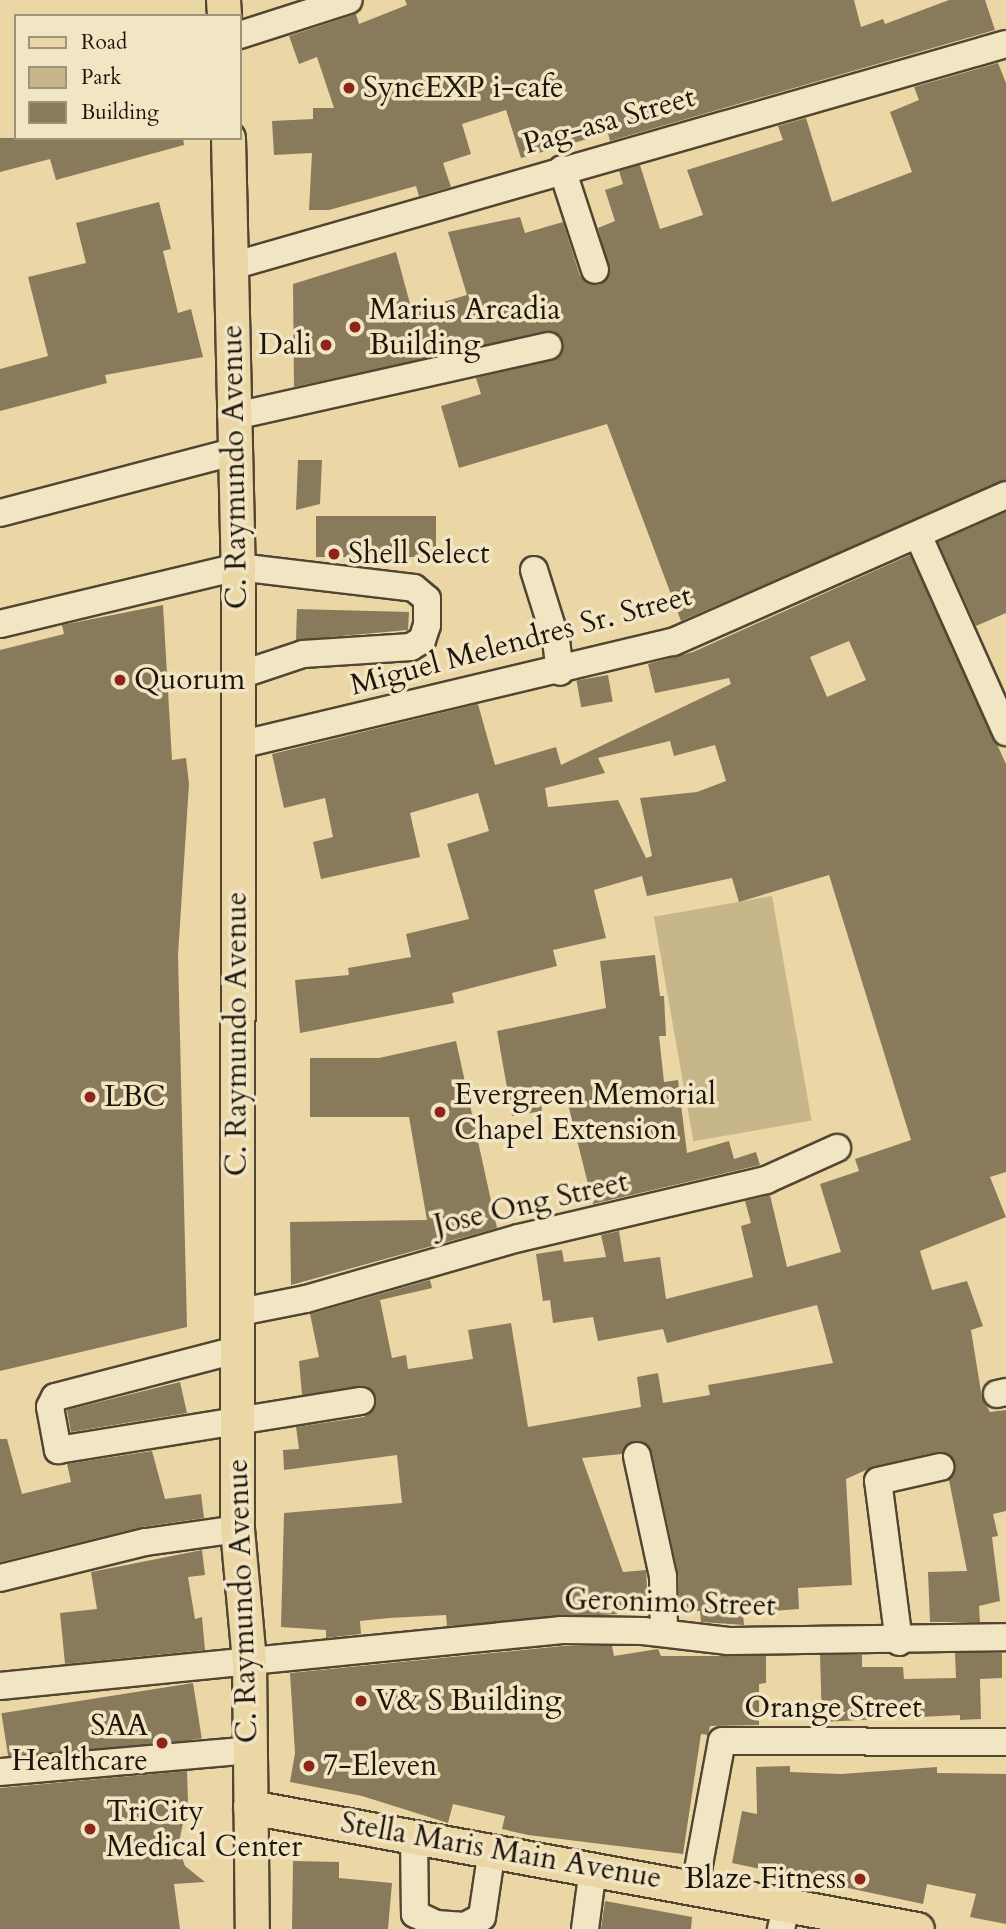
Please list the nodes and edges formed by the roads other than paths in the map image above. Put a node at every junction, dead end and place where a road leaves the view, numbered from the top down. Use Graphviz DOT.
graph roads {
  1 [pos="349,0"];
  2 [pos="287,10"];
  3 [pos="242,34"];
  4 [pos="1006,44"];
  5 [pos="228,140"];
  6 [pos="562,169"];
  7 [pos="232,266"];
  8 [pos="595,270"];
  9 [pos="548,346"];
  10 [pos="235,416"];
  11 [pos="236,451"];
  12 [pos="1006,495"];
  13 [pos="0,513"];
  14 [pos="918,535"];
  15 [pos="238,567"];
  16 [pos="534,570"];
  17 [pos="0,624"];
  18 [pos="560,672"];
  19 [pos="237,676"];
  20 [pos="1006,732"];
  21 [pos="239,745"];
  22 [pos="837,1149"];
  23 [pos="235,1312"];
  24 [pos="236,1350"];
  25 [pos="360,1401"];
  26 [pos="237,1418"];
  27 [pos="637,1455"];
  28 [pos="940,1467"];
  29 [pos="237,1528"];
  30 [pos="0,1578"];
  31 [pos="664,1633"];
  32 [pos="1006,1637"];
  33 [pos="899,1642"];
  34 [pos="249,1660"];
  35 [pos="0,1686"];
  36 [pos="1006,1742"];
  37 [pos="249,1750"];
  38 [pos="0,1772"];
  39 [pos="250,1807"];
  40 [pos="414,1836"];
  41 [pos="492,1849"];
  42 [pos="593,1868"];
  43 [pos="695,1886"];
  44 [pos="784,1916"];
  45 [pos="252,1929"];
  46 [pos="585,1929"];
  47 [pos="917,1929"];
  1 -- 2 [label="street"];
  2 -- 3 [label="street"];
  4 -- 6 [label="street, Pag-asa Street"];
  5 -- 7 [label="main road, C. Raymundo Avenue"];
  6 -- 7 [label="street, Pag-asa Street"];
  6 -- 8 [label="street"];
  7 -- 10 [label="main road, C. Raymundo Avenue"];
  9 -- 10 [label="street"];
  10 -- 11 [label="main road, C. Raymundo Avenue"];
  11 -- 13 [label="street"];
  11 -- 15 [label="main road, C. Raymundo Avenue"];
  12 -- 14 [label="street, Miguel Melendres Sr. Street"];
  14 -- 18 [label="street, Miguel Melendres Sr. Street"];
  14 -- 20 [label="street"];
  15 -- 17 [label="street"];
  15 -- 19 [label="main road, C. Raymundo Avenue"];
  15 -- 19 [label="street"];
  16 -- 18 [label="street"];
  18 -- 21 [label="street, Miguel Melendres Sr. Street"];
  19 -- 21 [label="main road, C. Raymundo Avenue"];
  21 -- 23 [label="main road, C. Raymundo Avenue"];
  22 -- 23 [label="street, Jose Ong Street"];
  23 -- 24 [label="main road, C. Raymundo Avenue"];
  24 -- 26 [label="main road, C. Raymundo Avenue"];
  24 -- 26 [label="street"];
  25 -- 26 [label="street"];
  26 -- 29 [label="main road, C. Raymundo Avenue"];
  27 -- 31 [label="street"];
  28 -- 33 [label="street"];
  29 -- 30 [label="street"];
  29 -- 34 [label="main road, C. Raymundo Avenue"];
  31 -- 33 [label="street, Geronimo Street"];
  31 -- 34 [label="street, Geronimo Street"];
  32 -- 33 [label="street, Geronimo Street"];
  34 -- 35 [label="street, Geronimo Street"];
  34 -- 37 [label="main road, C. Raymundo Avenue"];
  36 -- 43 [label="street, Orange Street"];
  37 -- 38 [label="street"];
  37 -- 39 [label="main road, C. Raymundo Avenue"];
  39 -- 40 [label="main road, Stella Maris Main Avenue"];
  39 -- 45 [label="main road, C. Raymundo Avenue"];
  40 -- 41 [label="main road, Stella Maris Main Avenue"];
  40 -- 41 [label="street"];
  41 -- 42 [label="main road, Stella Maris Main Avenue"];
  42 -- 43 [label="main road, Stella Maris Main Avenue"];
  42 -- 46 [label="street"];
  43 -- 44 [label="main road, Stella Maris Main Avenue"];
  44 -- 47 [label="main road, Stella Maris Main Avenue"];
}
